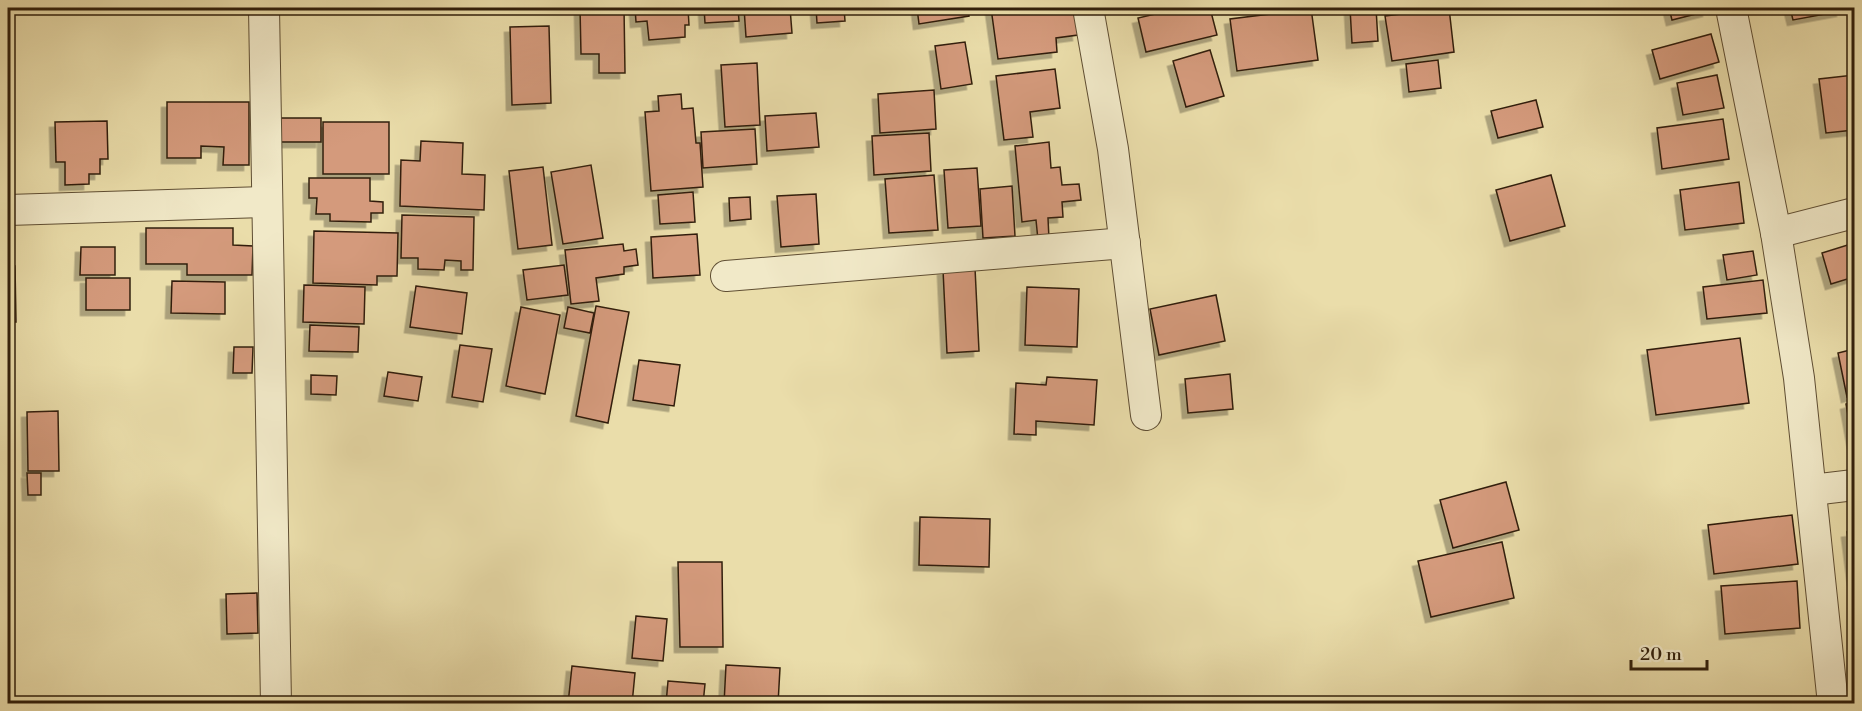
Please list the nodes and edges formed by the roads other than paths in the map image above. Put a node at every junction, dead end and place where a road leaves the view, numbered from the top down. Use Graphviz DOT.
graph roads {
  1 [pos="264,8"];
  2 [pos="1088,8"];
  3 [pos="1731,8"];
  4 [pos="266,202"];
  5 [pos="8,210"];
  6 [pos="1854,213"];
  7 [pos="1776,233"];
  8 [pos="1125,243"];
  9 [pos="726,276"];
  10 [pos="1146,415"];
  11 [pos="1854,485"];
  12 [pos="1812,490"];
  13 [pos="276,704"];
  14 [pos="1833,704"];
  1 -- 4 [label="street"];
  2 -- 8 [label="street"];
  3 -- 7 [label="street"];
  4 -- 5 [label="street"];
  4 -- 13 [label="street"];
  6 -- 7 [label="street"];
  7 -- 12 [label="street"];
  8 -- 9 [label="street"];
  8 -- 10 [label="street"];
  11 -- 12 [label="street"];
  12 -- 14 [label="street"];
}
